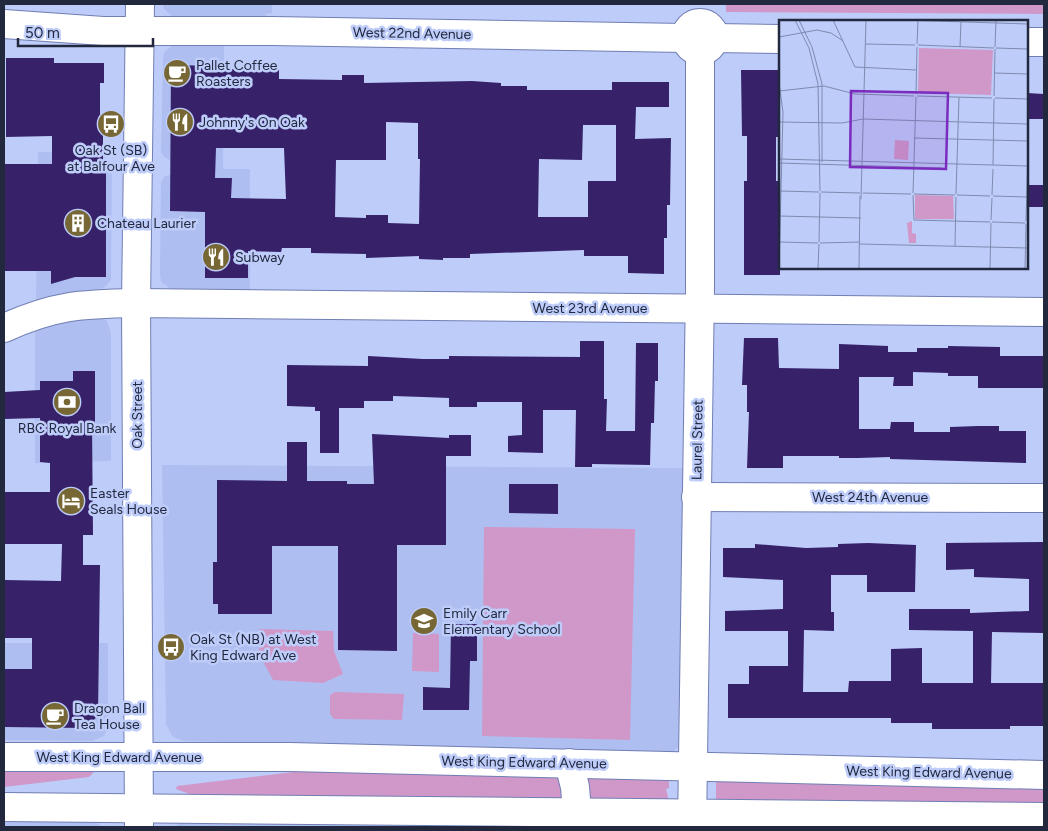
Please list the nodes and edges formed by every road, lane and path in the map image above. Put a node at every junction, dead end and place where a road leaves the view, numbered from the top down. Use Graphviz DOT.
graph roads {
  1 [pos="140,4"];
  2 [pos="4,24"];
  3 [pos="139,31"];
  4 [pos="700,31"];
  5 [pos="779,39"];
  6 [pos="1028,42"];
  7 [pos="1044,42"];
  8 [pos="136,303"];
  9 [pos="699,308"];
  10 [pos="1044,312"];
  11 [pos="4,328"];
  12 [pos="696,497"];
  13 [pos="1044,498"];
  14 [pos="4,757"];
  15 [pos="139,757"];
  16 [pos="569,763"];
  17 [pos="693,768"];
  18 [pos="1044,775"];
  19 [pos="4,807"];
  20 [pos="577,812"];
  21 [pos="1044,817"];
  22 [pos="139,818"];
  23 [pos="693,820"];
  1 -- 3 [label="main road, Oak Street"];
  2 -- 3 [label="main road, West 22nd Avenue"];
  3 -- 4 [label="main road, West 22nd Avenue"];
  3 -- 8 [label="main road, Oak Street"];
  4 -- 5 [label="main road, West 22nd Avenue"];
  4 -- 9 [label="main road, Laurel Street"];
  6 -- 7 [label="main road"];
  8 -- 9 [label="main road, West 23rd Avenue"];
  8 -- 11 [label="main road, West 23rd Avenue"];
  8 -- 15 [label="main road, Oak Street"];
  9 -- 10 [label="main road, West 23rd Avenue"];
  9 -- 12 [label="main road, Laurel Street"];
  12 -- 13 [label="main road, West 24th Avenue"];
  12 -- 17 [label="main road, Laurel Street"];
  14 -- 15 [label="main road, West King Edward Avenue"];
  15 -- 16 [label="main road, West King Edward Avenue"];
  15 -- 22 [label="main road, Oak Street"];
  16 -- 17 [label="main road, West King Edward Avenue"];
  16 -- 20 [label="main road"];
  17 -- 18 [label="main road, West King Edward Avenue"];
  17 -- 23 [label="main road, Laurel Street"];
  19 -- 22 [label="main road"];
  20 -- 22 [label="main road"];
  20 -- 23 [label="main road"];
  21 -- 23 [label="main road"];
}
